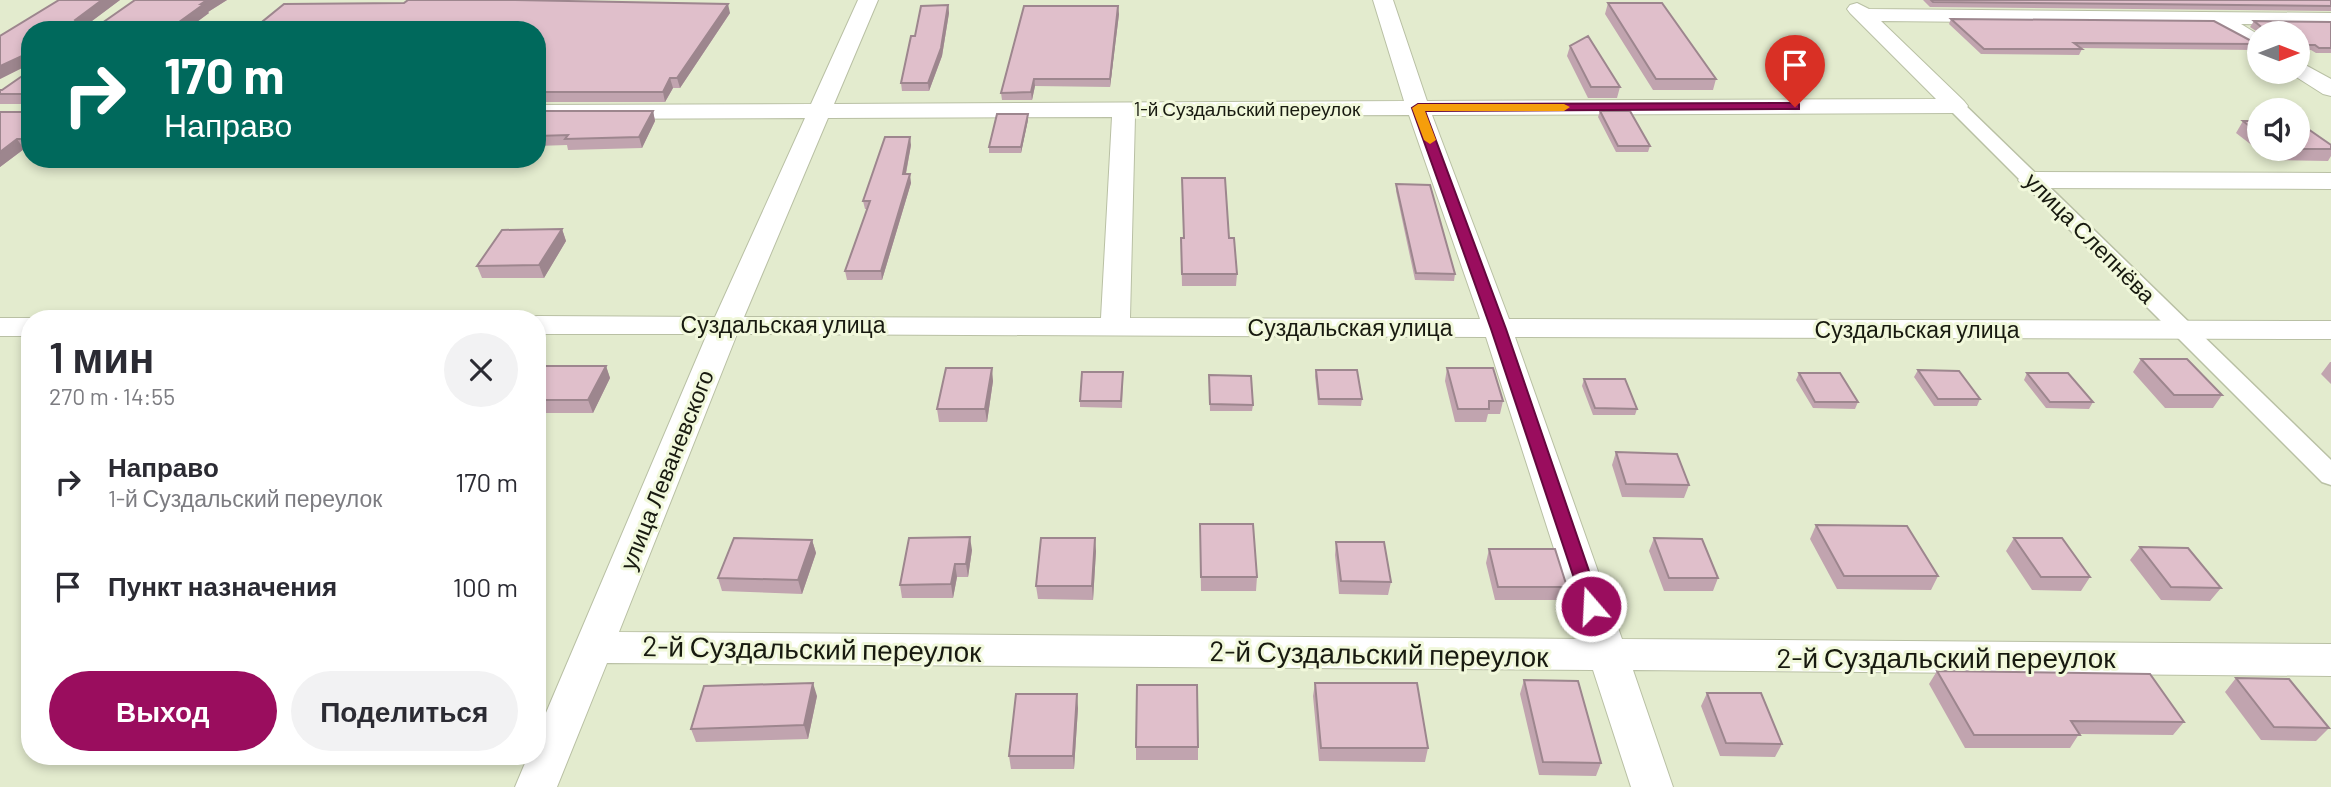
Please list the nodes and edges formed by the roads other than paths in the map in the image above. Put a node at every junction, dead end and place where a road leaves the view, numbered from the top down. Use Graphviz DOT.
graph roads {
  1 [pos="868,0"];
  2 [pos="1384,0"];
  3 [pos="1856,8"];
  4 [pos="2217,18"];
  5 [pos="2331,19"];
  6 [pos="2247,37"];
  7 [pos="2310,76"];
  8 [pos="2331,89"];
  9 [pos="1956,106"];
  10 [pos="1418,108"];
  11 [pos="1124,110"];
  12 [pos="546,112"];
  13 [pos="821,112"];
  14 [pos="2031,180"];
  15 [pos="2331,181"];
  16 [pos="546,325"];
  17 [pos="726,325"];
  18 [pos="0,327"];
  19 [pos="21,327"];
  20 [pos="1115,327"];
  21 [pos="1498,329"];
  22 [pos="2331,330"];
  23 [pos="2183,331"];
  24 [pos="2331,476"];
  25 [pos="595,647"];
  26 [pos="1608,656"];
  27 [pos="2331,660"];
  28 [pos="546,763"];
  29 [pos="545,765"];
  30 [pos="536,787"];
  31 [pos="1652,787"];
  1 -- 13 [label="street, улица Леваневского"];
  2 -- 10 [label="street"];
  3 -- 4 [label="street"];
  3 -- 9 [label="street, улица Слепнёва"];
  4 -- 5 [label="street"];
  4 -- 6 [label="street"];
  7 -- 8 [label="street"];
  9 -- 10 [label="street, 1-й Суздальский переулок"];
  9 -- 14 [label="street, улица Слепнёва"];
  10 -- 11 [label="street, 1-й Суздальский переулок"];
  10 -- 21 [label="street"];
  11 -- 13 [label="street, 1-й Суздальский переулок"];
  11 -- 20 [label="street"];
  12 -- 13 [label="street, 1-й Суздальский переулок"];
  13 -- 17 [label="street, улица Леваневского"];
  14 -- 15 [label="street"];
  14 -- 23 [label="street, улица Слепнёва"];
  16 -- 17 [label="street, Суздальская улица"];
  17 -- 20 [label="street, Суздальская улица"];
  17 -- 25 [label="street, улица Леваневского"];
  18 -- 19 [label="street"];
  20 -- 21 [label="street, Суздальская улица"];
  21 -- 23 [label="street, Суздальская улица"];
  21 -- 26 [label="street"];
  22 -- 23 [label="street, Суздальская улица"];
  23 -- 24 [label="street, улица Слепнёва"];
  25 -- 26 [label="street, 2-й Суздальский переулок"];
  25 -- 28 [label="street, улица Леваневского"];
  26 -- 27 [label="street, 2-й Суздальский переулок"];
  26 -- 31 [label="street"];
  29 -- 30 [label="street, улица Леваневского"];
}
